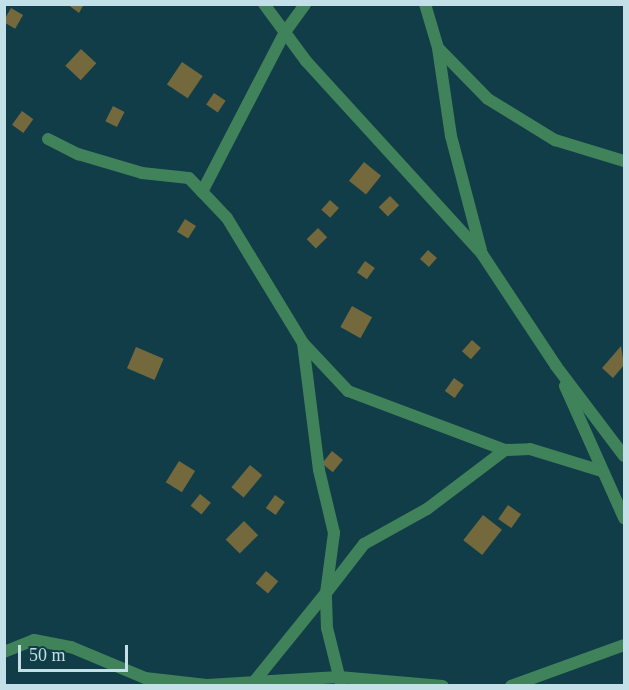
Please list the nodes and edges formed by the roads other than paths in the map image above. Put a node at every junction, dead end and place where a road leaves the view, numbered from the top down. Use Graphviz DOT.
graph roads {
  1 [pos="264,4"];
  2 [pos="305,4"];
  3 [pos="425,4"];
  4 [pos="285,32"];
  5 [pos="438,48"];
  6 [pos="48,140"];
  7 [pos="624,161"];
  8 [pos="202,192"];
  9 [pos="482,254"];
  10 [pos="303,343"];
  11 [pos="556,366"];
  12 [pos="505,450"];
  13 [pos="624,456"];
  14 [pos="602,471"];
  15 [pos="624,518"];
  16 [pos="327,593"];
  17 [pos="624,645"];
  18 [pos="4,652"];
  19 [pos="340,681"];
  20 [pos="253,683"];
  21 [pos="443,686"];
  22 [pos="511,686"];
  1 -- 4 [label="street"];
  2 -- 4 [label="street"];
  3 -- 5 [label="street"];
  4 -- 8 [label="street"];
  4 -- 9 [label="street"];
  5 -- 7 [label="street"];
  5 -- 9 [label="street"];
  6 -- 8 [label="street"];
  8 -- 10 [label="street"];
  9 -- 11 [label="street"];
  10 -- 12 [label="street"];
  10 -- 16 [label="street"];
  11 -- 13 [label="street"];
  11 -- 14 [label="street"];
  12 -- 14 [label="street"];
  12 -- 16 [label="street"];
  14 -- 15 [label="street"];
  16 -- 19 [label="street"];
  16 -- 20 [label="street"];
  17 -- 22 [label="street"];
  18 -- 20 [label="street"];
  19 -- 20 [label="street"];
  19 -- 21 [label="street"];
}
